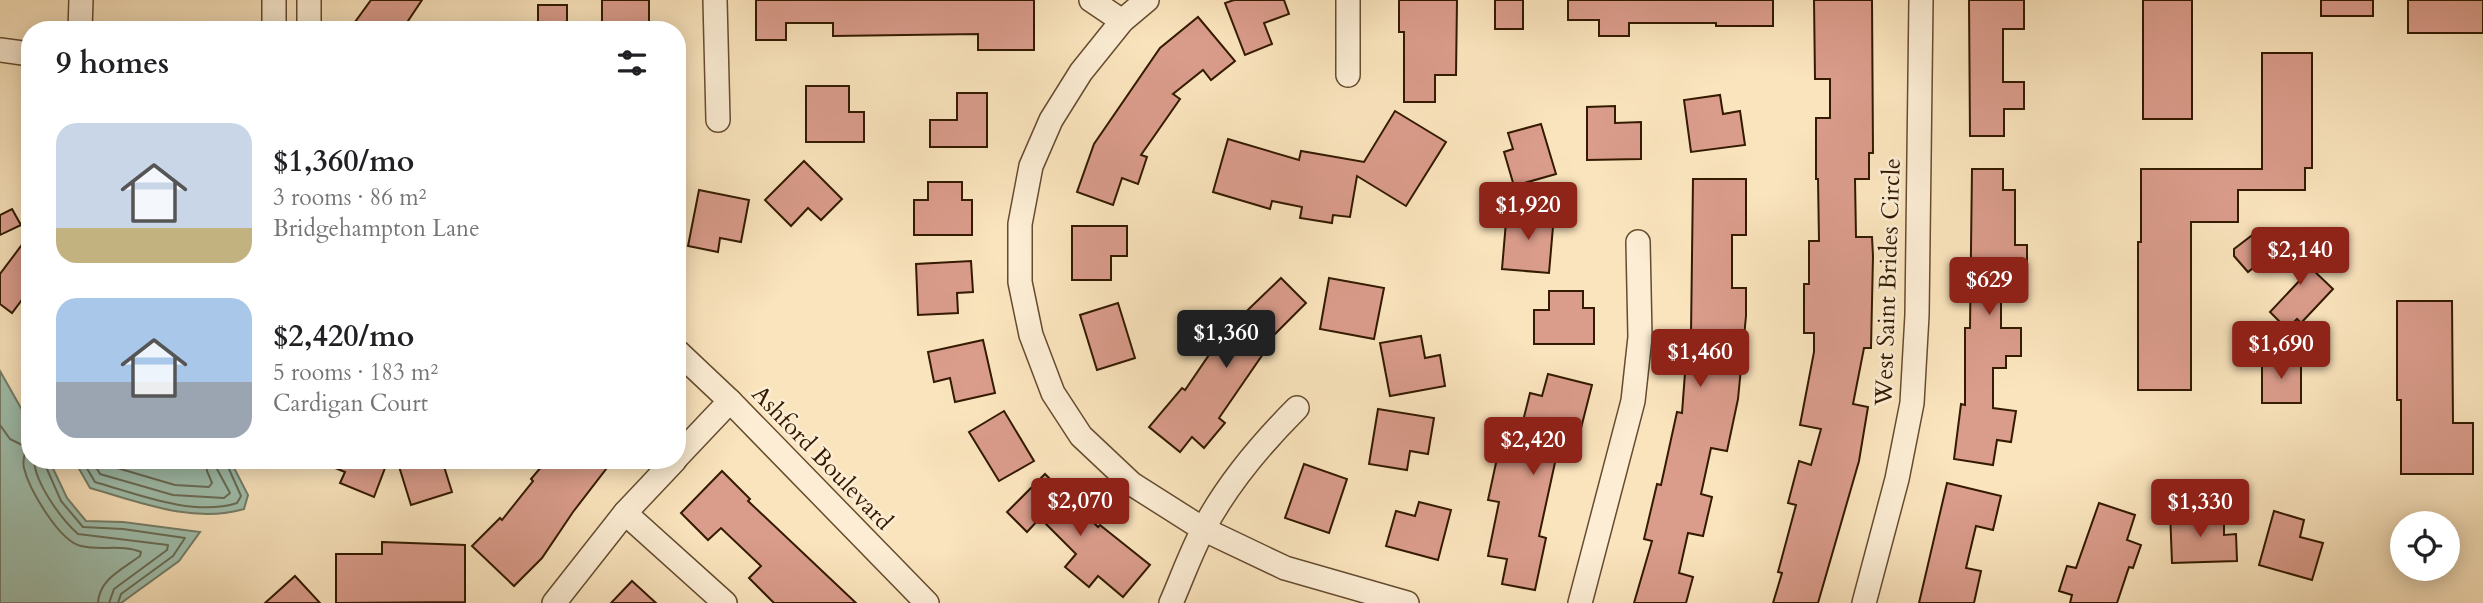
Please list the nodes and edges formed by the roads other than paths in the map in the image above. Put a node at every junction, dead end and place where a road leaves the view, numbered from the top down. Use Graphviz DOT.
graph roads {
  1 [pos="81,0"];
  2 [pos="274,0"];
  3 [pos="309,0"];
  4 [pos="715,0"];
  5 [pos="1091,0"];
  6 [pos="1147,0"];
  7 [pos="1348,0"];
  8 [pos="1921,0"];
  9 [pos="80,21"];
  10 [pos="274,21"];
  11 [pos="309,21"];
  12 [pos="1122,22"];
  13 [pos="0,50"];
  14 [pos="21,53"];
  15 [pos="1348,75"];
  16 [pos="718,120"];
  17 [pos="1638,242"];
  18 [pos="686,359"];
  19 [pos="730,401"];
  20 [pos="1297,408"];
  21 [pos="686,448"];
  22 [pos="667,469"];
  23 [pos="625,513"];
  24 [pos="1203,529"];
  25 [pos="554,603"];
  26 [pos="725,603"];
  27 [pos="927,603"];
  28 [pos="1171,603"];
  29 [pos="1406,603"];
  30 [pos="1580,603"];
  31 [pos="1864,603"];
  1 -- 9 [label="street"];
  2 -- 10 [label="street"];
  3 -- 11 [label="street"];
  4 -- 16 [label="street"];
  5 -- 12 [label="street"];
  6 -- 12 [label="street"];
  7 -- 15 [label="street"];
  8 -- 31 [label="street, West Saint Brides Circle"];
  12 -- 24 [label="street"];
  13 -- 14 [label="street"];
  17 -- 30 [label="street"];
  18 -- 19 [label="street, Ashford Boulevard"];
  19 -- 21 [label="street"];
  19 -- 27 [label="street, Ashford Boulevard"];
  20 -- 24 [label="street"];
  22 -- 23 [label="street"];
  23 -- 25 [label="street"];
  23 -- 26 [label="street"];
  24 -- 28 [label="street"];
  24 -- 29 [label="street"];
}
